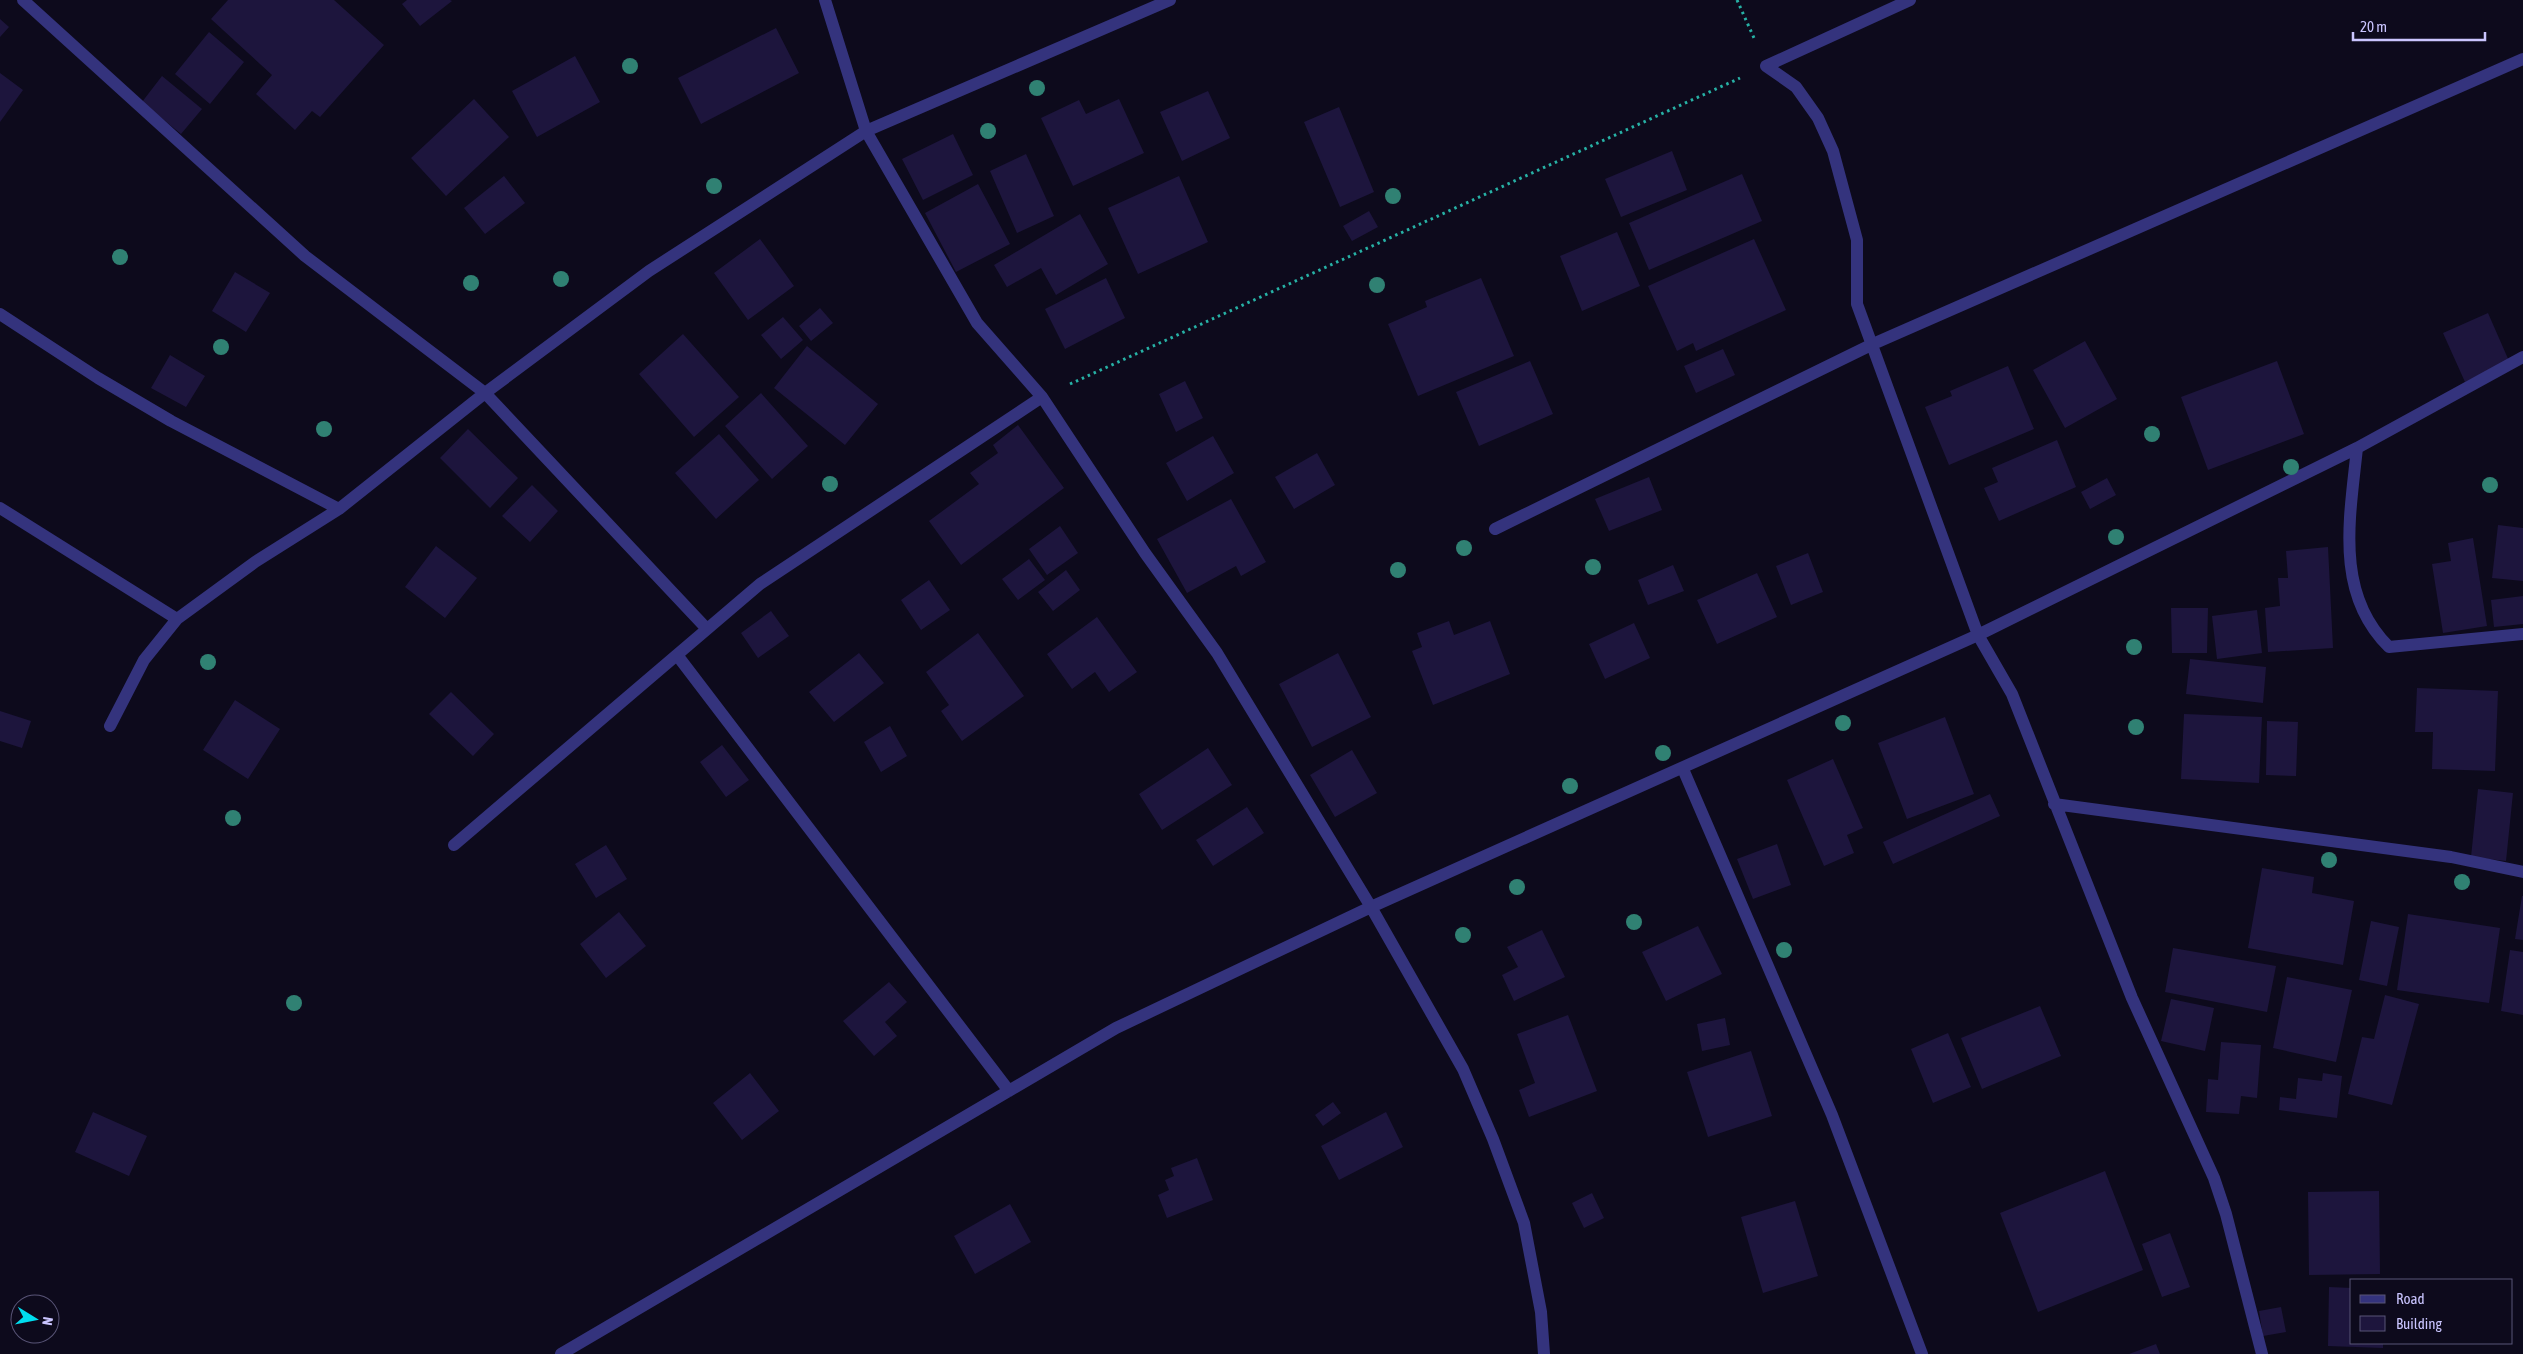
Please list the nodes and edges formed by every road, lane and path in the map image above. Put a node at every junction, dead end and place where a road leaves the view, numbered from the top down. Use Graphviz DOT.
graph roads {
  1 [pos="23,0"];
  2 [pos="825,0"];
  3 [pos="1170,0"];
  4 [pos="1737,0"];
  5 [pos="1910,0"];
  6 [pos="2523,59"];
  7 [pos="1766,66"];
  8 [pos="866,131"];
  9 [pos="0,314"];
  10 [pos="1873,344"];
  11 [pos="2523,357"];
  12 [pos="485,393"];
  13 [pos="1042,397"];
  14 [pos="2357,448"];
  15 [pos="0,508"];
  16 [pos="339,509"];
  17 [pos="1495,529"];
  18 [pos="177,618"];
  19 [pos="707,629"];
  20 [pos="2523,634"];
  21 [pos="1978,635"];
  22 [pos="676,655"];
  23 [pos="110,726"];
  24 [pos="1684,769"];
  25 [pos="2054,804"];
  26 [pos="454,845"];
  27 [pos="2523,872"];
  28 [pos="1372,907"];
  29 [pos="1009,1091"];
  30 [pos="561,1354"];
  31 [pos="1544,1354"];
  32 [pos="1922,1354"];
  33 [pos="2262,1354"];
  1 -- 12 [label="street"];
  2 -- 8 [label="street"];
  3 -- 8 [label="street"];
  4 -- 7 [label="path"];
  5 -- 7 [label="street"];
  6 -- 10 [label="street"];
  7 -- 10 [label="street"];
  7 -- 13 [label="path"];
  8 -- 12 [label="street"];
  8 -- 13 [label="street"];
  9 -- 16 [label="street"];
  10 -- 17 [label="street"];
  10 -- 21 [label="street"];
  11 -- 14 [label="street"];
  12 -- 16 [label="street"];
  12 -- 19 [label="street"];
  13 -- 19 [label="street"];
  13 -- 28 [label="street"];
  14 -- 20 [label="street"];
  14 -- 21 [label="street"];
  15 -- 18 [label="street"];
  16 -- 18 [label="street"];
  18 -- 23 [label="street"];
  19 -- 22 [label="street"];
  21 -- 24 [label="street"];
  21 -- 25 [label="street"];
  22 -- 26 [label="street"];
  22 -- 29 [label="street"];
  24 -- 28 [label="street"];
  24 -- 32 [label="street"];
  25 -- 27 [label="street"];
  25 -- 33 [label="street"];
  28 -- 29 [label="street"];
  28 -- 31 [label="street"];
  29 -- 30 [label="street"];
}
